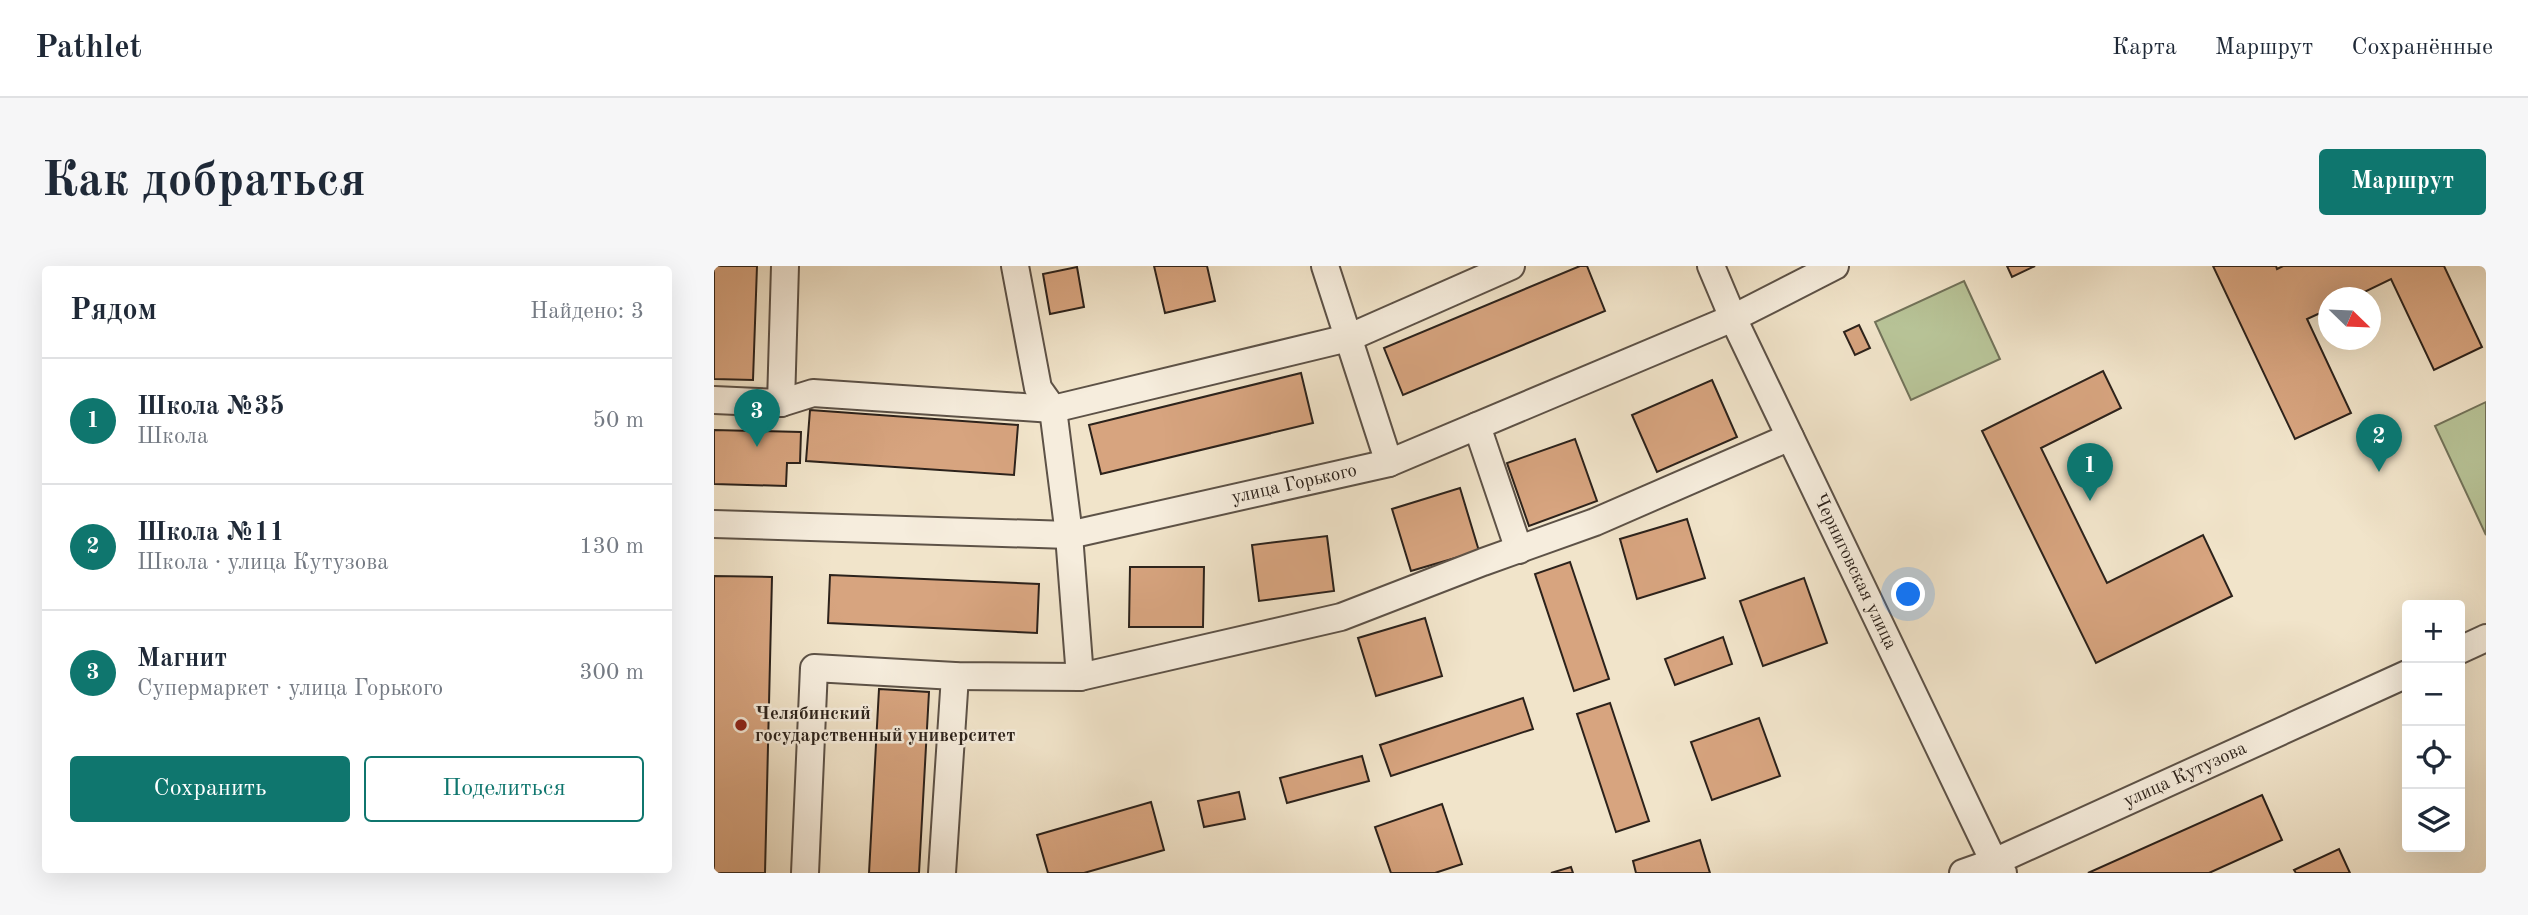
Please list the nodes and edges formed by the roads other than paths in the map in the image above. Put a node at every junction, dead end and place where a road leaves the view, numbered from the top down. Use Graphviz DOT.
graph roads {
  1 [pos="785,266"];
  2 [pos="1015,266"];
  3 [pos="1325,266"];
  4 [pos="1511,266"];
  5 [pos="1711,266"];
  6 [pos="1835,266"];
  7 [pos="1733,318"];
  8 [pos="1348,338"];
  9 [pos="714,400"];
  10 [pos="781,403"];
  11 [pos="1053,409"];
  12 [pos="1476,426"];
  13 [pos="1790,437"];
  14 [pos="1389,463"];
  15 [pos="714,524"];
  16 [pos="1069,535"];
  17 [pos="1519,550"];
  18 [pos="2486,638"];
  19 [pos="2465,648"];
  20 [pos="955,676"];
  21 [pos="2402,676"];
  22 [pos="1080,677"];
  23 [pos="1999,867"];
  24 [pos="806,873"];
  25 [pos="942,873"];
  26 [pos="1963,873"];
  1 -- 10 [label="street"];
  2 -- 11 [label="street"];
  3 -- 8 [label="street"];
  4 -- 8 [label="street"];
  5 -- 7 [label="street, Черниговская улица"];
  6 -- 7 [label="street, улица Горького"];
  7 -- 12 [label="street, улица Горького"];
  7 -- 13 [label="street, Черниговская улица"];
  8 -- 11 [label="street"];
  8 -- 14 [label="street"];
  9 -- 10 [label="street"];
  10 -- 11 [label="street"];
  11 -- 16 [label="street"];
  12 -- 14 [label="street, улица Горького"];
  12 -- 17 [label="street"];
  13 -- 17 [label="street"];
  13 -- 23 [label="street, Черниговская улица"];
  14 -- 16 [label="street, улица Горького"];
  15 -- 16 [label="street, улица Горького"];
  16 -- 22 [label="street"];
  17 -- 22 [label="street"];
  18 -- 19 [label="street"];
  20 -- 22 [label="street"];
  20 -- 24 [label="street"];
  20 -- 25 [label="street"];
  21 -- 23 [label="street, улица Кутузова"];
  23 -- 26 [label="street, улица Кутузова"];
}
